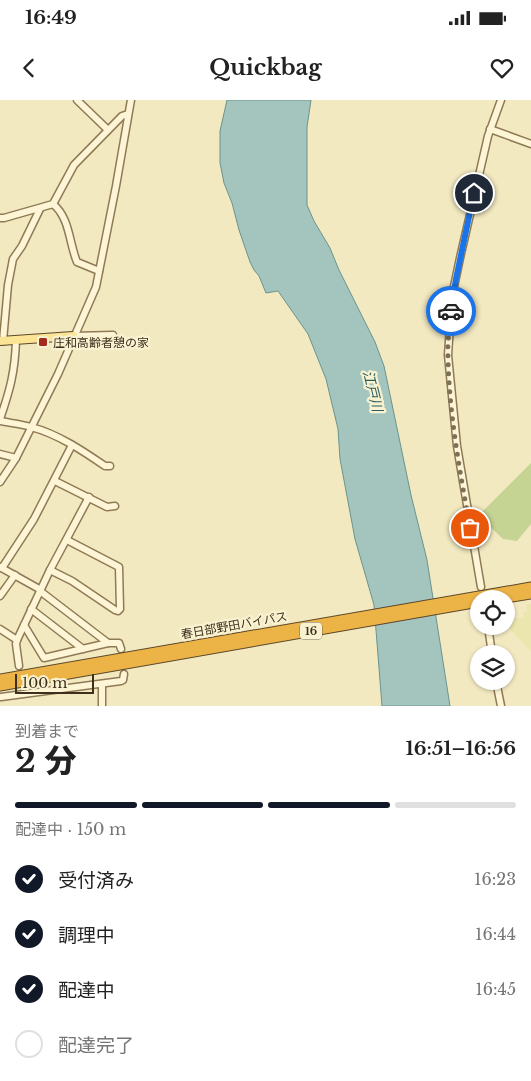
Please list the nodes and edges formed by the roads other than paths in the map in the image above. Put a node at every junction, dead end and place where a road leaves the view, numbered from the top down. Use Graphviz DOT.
graph roads {
  1 [pos="77,100"];
  2 [pos="131,100"];
  3 [pos="500,100"];
  4 [pos="128,114"];
  5 [pos="490,129"];
  6 [pos="108,130"];
  7 [pos="531,144"];
  8 [pos="53,204"];
  9 [pos="40,209"];
  10 [pos="0,218"];
  11 [pos="99,271"];
  12 [pos="113,334"];
  13 [pos="73,336"];
  14 [pos="16,340"];
  15 [pos="2,341"];
  16 [pos="0,420"];
  17 [pos="32,427"];
  18 [pos="72,445"];
  19 [pos="0,454"];
  20 [pos="16,458"];
  21 [pos="110,466"];
  22 [pos="54,480"];
  23 [pos="0,482"];
  24 [pos="89,497"];
  25 [pos="115,506"];
  26 [pos="67,540"];
  27 [pos="1,568"];
  28 [pos="50,570"];
  29 [pos="15,575"];
  30 [pos="481,587"];
  31 [pos="531,587"];
  32 [pos="40,590"];
  33 [pos="531,594"];
  34 [pos="0,596"];
  35 [pos="515,596"];
  36 [pos="466,601"];
  37 [pos="470,601"];
  38 [pos="31,610"];
  39 [pos="24,625"];
  40 [pos="0,629"];
  41 [pos="17,640"];
  42 [pos="108,643"];
  43 [pos="82,649"];
  44 [pos="122,649"];
  45 [pos="155,655"];
  46 [pos="19,666"];
  47 [pos="124,674"];
  48 [pos="0,679"];
  49 [pos="102,684"];
  50 [pos="0,686"];
  51 [pos="498,690"];
  52 [pos="1,697"];
  53 [pos="102,706"];
  54 [pos="501,706"];
  1 -- 6 [label="street"];
  2 -- 4 [label="street"];
  3 -- 5 [label="street"];
  4 -- 6 [label="street"];
  4 -- 11 [label="street"];
  5 -- 7 [label="street"];
  5 -- 30 [label="street"];
  6 -- 8 [label="street"];
  8 -- 9 [label="street"];
  8 -- 11 [label="street"];
  9 -- 10 [label="street"];
  9 -- 15 [label="street"];
  11 -- 13 [label="street"];
  12 -- 13 [label="street"];
  13 -- 14 [label="main road"];
  13 -- 17 [label="street"];
  14 -- 15 [label="main road"];
  14 -- 16 [label="street"];
  16 -- 17 [label="street"];
  17 -- 18 [label="street"];
  17 -- 20 [label="street"];
  18 -- 21 [label="street"];
  18 -- 22 [label="street"];
  19 -- 20 [label="street"];
  20 -- 23 [label="street"];
  22 -- 24 [label="street"];
  22 -- 27 [label="street"];
  24 -- 25 [label="street"];
  24 -- 26 [label="street"];
  26 -- 28 [label="street"];
  26 -- 28 [label="street"];
  27 -- 29 [label="street"];
  28 -- 32 [label="street"];
  29 -- 32 [label="street"];
  29 -- 34 [label="street"];
  31 -- 36 [label="highway, 春日部野田バイパス / 16"];
  32 -- 38 [label="street"];
  32 -- 42 [label="street"];
  33 -- 35 [label="highway"];
  36 -- 37 [label="highway, 春日部野田バイパス / 16"];
  36 -- 45 [label="highway, 春日部野田バイパス / 16"];
  38 -- 39 [label="street"];
  38 -- 43 [label="street"];
  39 -- 41 [label="street"];
  39 -- 43 [label="street"];
  40 -- 41 [label="street"];
  41 -- 46 [label="street"];
  42 -- 43 [label="street"];
  42 -- 44 [label="street"];
  45 -- 48 [label="highway, 春日部野田バイパス / 16"];
  45 -- 50 [label="highway, 春日部野田バイパス / 16"];
  47 -- 49 [label="street"];
  49 -- 52 [label="street"];
  49 -- 53 [label="street"];
  51 -- 54 [label="street"];
}
